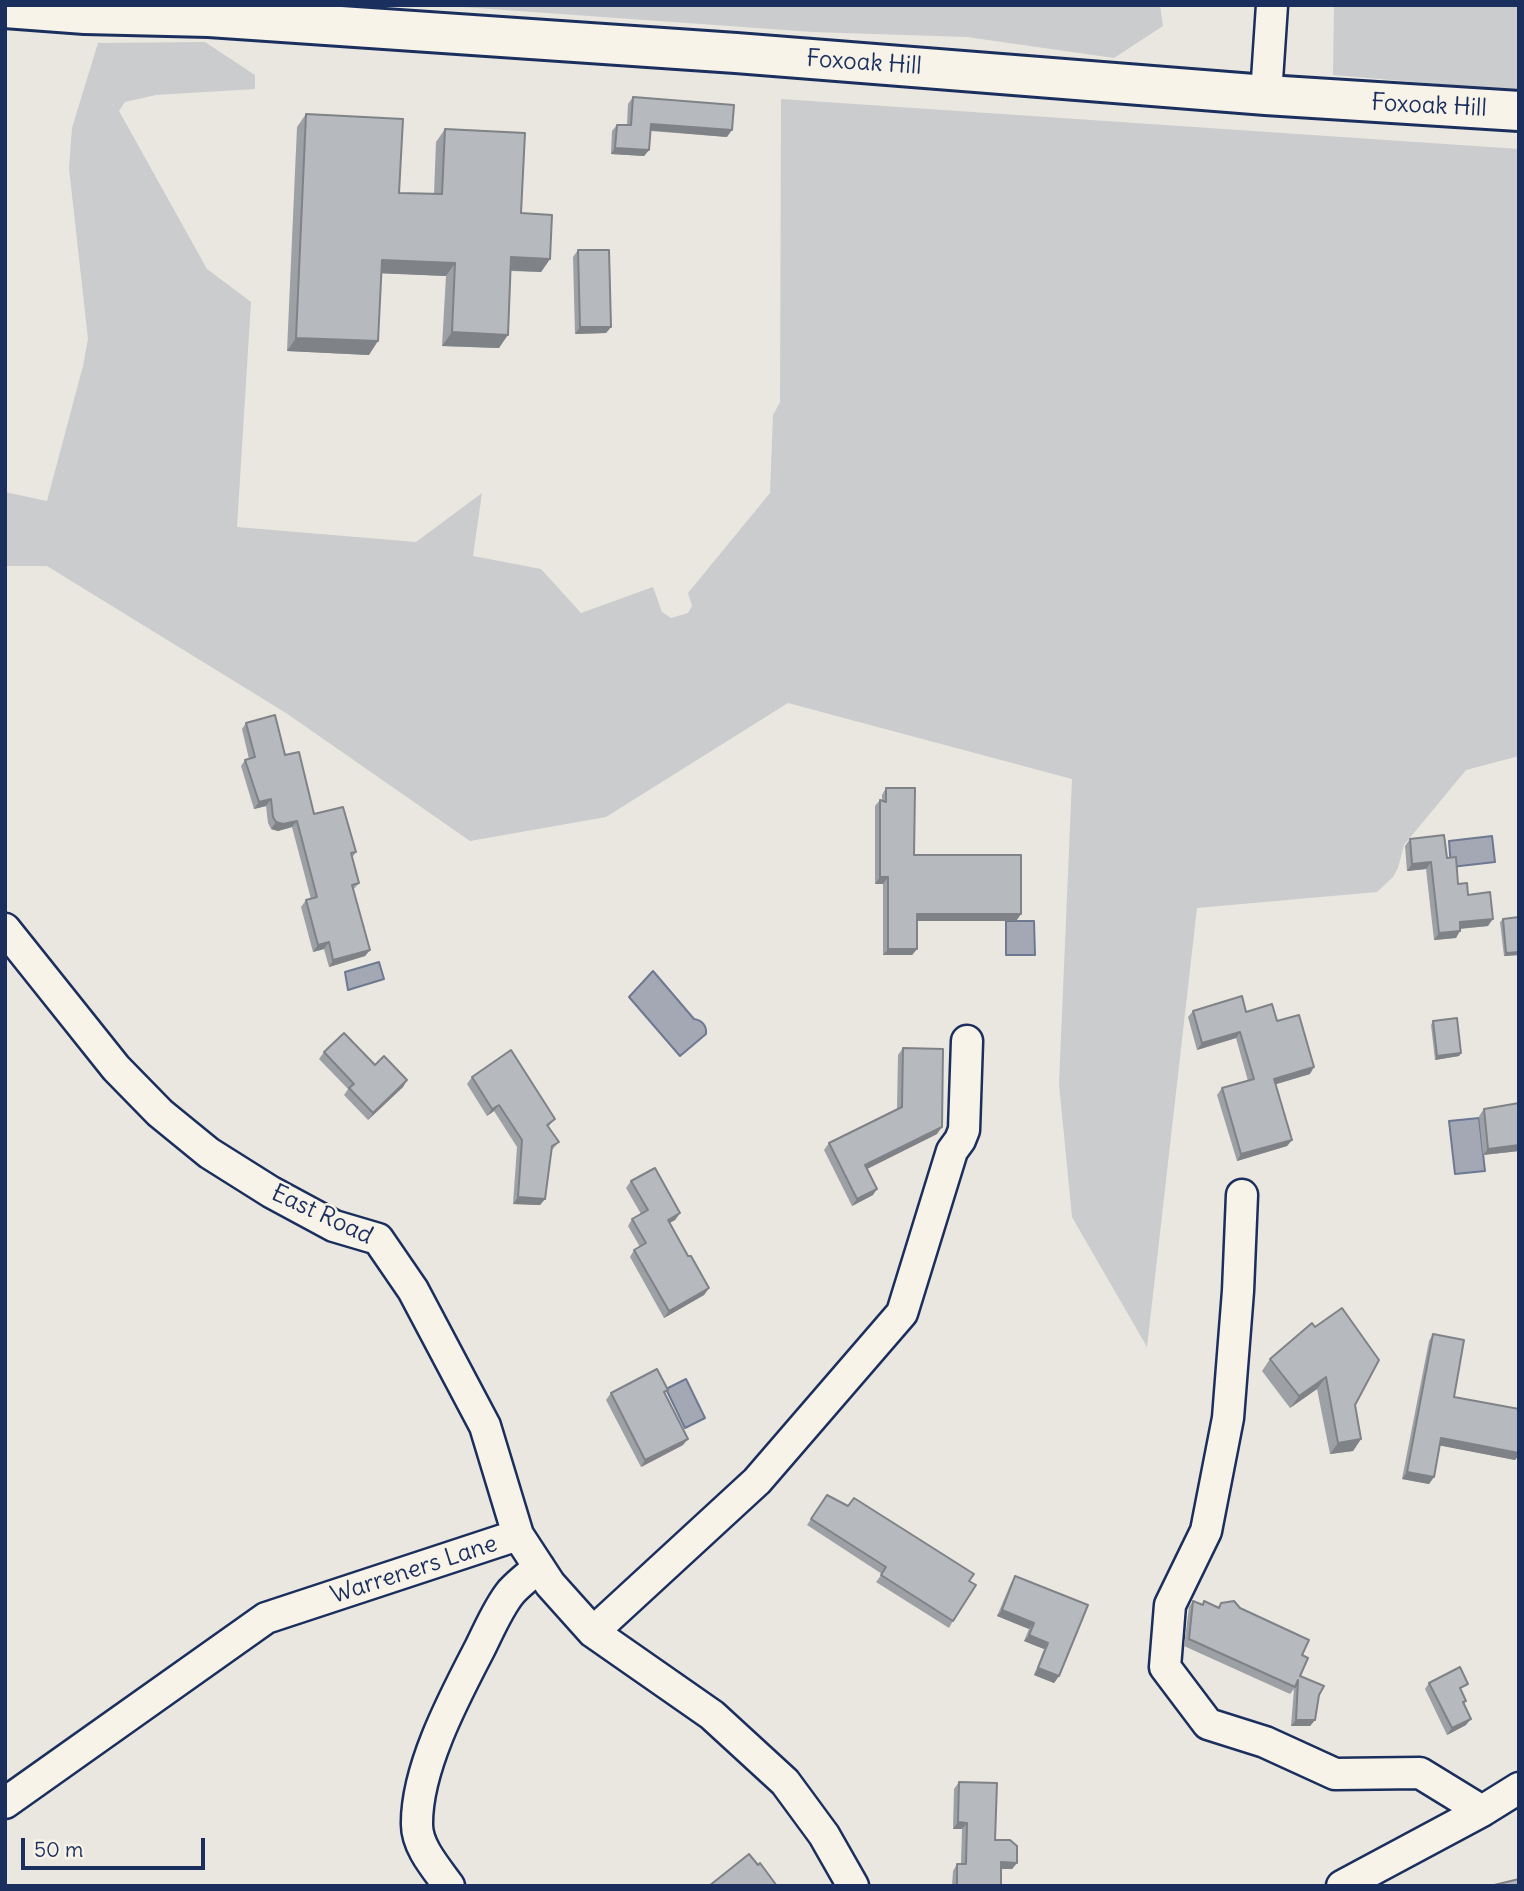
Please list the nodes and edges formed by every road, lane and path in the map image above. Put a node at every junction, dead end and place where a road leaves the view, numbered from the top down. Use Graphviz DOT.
graph roads {
  1 [pos="1272,5"];
  2 [pos="5,8"];
  3 [pos="209,11"];
  4 [pos="1266,95"];
  5 [pos="1519,111"];
  6 [pos="5,929"];
  7 [pos="967,1041"];
  8 [pos="1242,1195"];
  9 [pos="519,1535"];
  10 [pos="539,1567"];
  11 [pos="593,1632"];
  12 [pos="1519,1788"];
  13 [pos="5,1802"];
  14 [pos="1482,1811"];
  15 [pos="449,1886"];
  16 [pos="853,1886"];
  17 [pos="1342,1886"];
  1 -- 4 [label="street"];
  2 -- 3 [label="main road, Foxoak Hill"];
  3 -- 4 [label="main road, Foxoak Hill"];
  4 -- 5 [label="main road, Foxoak Hill"];
  6 -- 9 [label="street, East Road"];
  7 -- 11 [label="street"];
  8 -- 14 [label="street"];
  9 -- 10 [label="street, Warreners Lane"];
  9 -- 13 [label="street, Warreners Lane"];
  10 -- 11 [label="street, Warreners Lane"];
  10 -- 15 [label="street"];
  11 -- 16 [label="street, Warreners Lane"];
  12 -- 14 [label="street"];
  14 -- 17 [label="street"];
}
